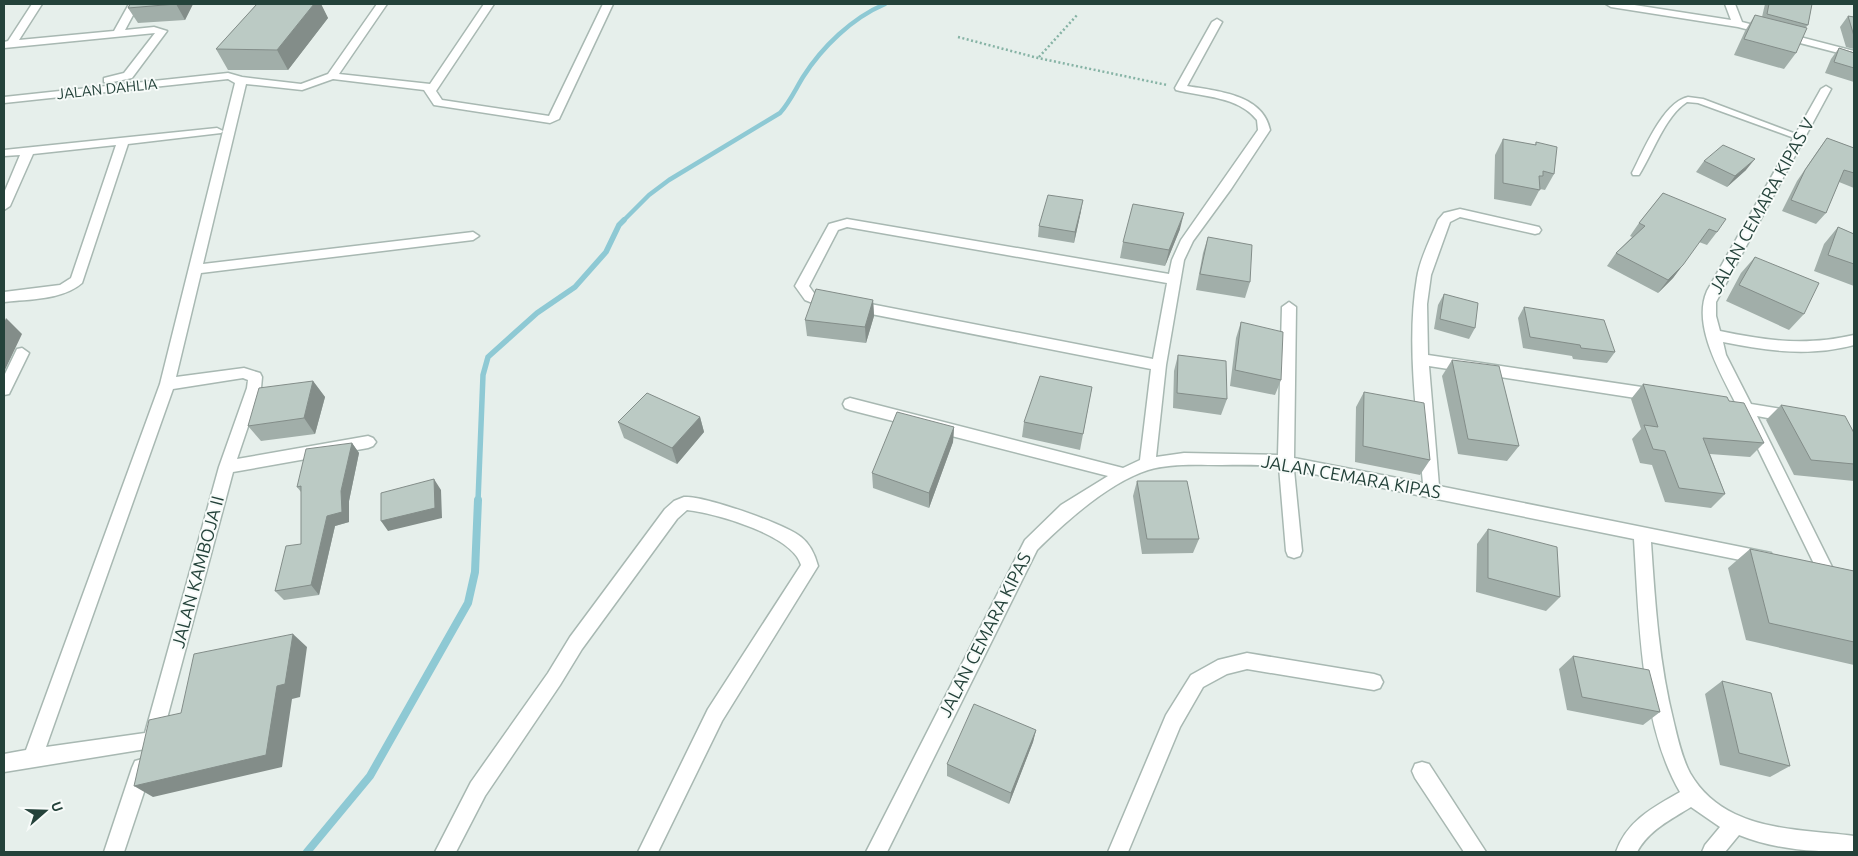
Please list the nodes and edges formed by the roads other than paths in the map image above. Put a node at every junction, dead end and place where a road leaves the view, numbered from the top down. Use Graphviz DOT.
graph roads {
  1 [pos="37,4"];
  2 [pos="134,4"];
  3 [pos="382,4"];
  4 [pos="489,4"];
  5 [pos="608,4"];
  6 [pos="1612,4"];
  7 [pos="1730,4"];
  8 [pos="1217,22"];
  9 [pos="1738,24"];
  10 [pos="118,33"];
  11 [pos="8,44"];
  12 [pos="1854,54"];
  13 [pos="332,76"];
  14 [pos="240,80"];
  15 [pos="1826,89"];
  16 [pos="430,90"];
  17 [pos="4,91"];
  18 [pos="4,100"];
  19 [pos="217,131"];
  20 [pos="1800,137"];
  21 [pos="123,142"];
  22 [pos="28,151"];
  23 [pos="4,154"];
  24 [pos="1636,173"];
  25 [pos="4,206"];
  26 [pos="1535,230"];
  27 [pos="473,236"];
  28 [pos="196,269"];
  29 [pos="1173,279"];
  30 [pos="4,297"];
  31 [pos="1289,307"];
  32 [pos="1713,335"];
  33 [pos="1854,340"];
  34 [pos="22,352"];
  35 [pos="1420,359"];
  36 [pos="1159,365"];
  37 [pos="166,384"];
  38 [pos="4,390"];
  39 [pos="1667,397"];
  40 [pos="850,404"];
  41 [pos="1726,406"];
  42 [pos="1746,409"];
  43 [pos="1805,419"];
  44 [pos="368,442"];
  45 [pos="1286,463"];
  46 [pos="1147,464"];
  47 [pos="227,467"];
  48 [pos="1124,474"];
  49 [pos="1432,491"];
  50 [pos="1642,534"];
  51 [pos="1294,551"];
  52 [pos="1777,560"];
  53 [pos="1806,566"];
  54 [pos="1825,570"];
  55 [pos="1844,574"];
  56 [pos="1374,682"];
  57 [pos="152,741"];
  58 [pos="32,759"];
  59 [pos="4,763"];
  60 [pos="1422,770"];
  61 [pos="1693,795"];
  62 [pos="1736,824"];
  63 [pos="1854,846"];
  64 [pos="114,852"];
  65 [pos="445,852"];
  66 [pos="648,852"];
  67 [pos="876,852"];
  68 [pos="1118,852"];
  69 [pos="1476,852"];
  70 [pos="1628,852"];
  71 [pos="1712,852"];
  1 -- 11 [label="street"];
  2 -- 10 [label="street"];
  3 -- 13 [label="street"];
  4 -- 16 [label="street"];
  5 -- 16 [label="street"];
  6 -- 9 [label="street"];
  7 -- 9 [label="street"];
  8 -- 29 [label="street"];
  9 -- 12 [label="street"];
  10 -- 11 [label="street"];
  10 -- 17 [label="street"];
  13 -- 14 [label="street"];
  13 -- 16 [label="street"];
  14 -- 18 [label="street, JALAN DAHLIA"];
  14 -- 28 [label="street"];
  15 -- 20 [label="street, JALAN CEMARA KIPAS V"];
  19 -- 21 [label="street"];
  20 -- 24 [label="lane"];
  20 -- 32 [label="street, JALAN CEMARA KIPAS V"];
  21 -- 22 [label="street"];
  21 -- 30 [label="street"];
  22 -- 23 [label="street"];
  22 -- 25 [label="street"];
  26 -- 35 [label="street"];
  27 -- 28 [label="street"];
  28 -- 37 [label="street"];
  29 -- 36 [label="street"];
  29 -- 36 [label="street"];
  31 -- 45 [label="street"];
  32 -- 33 [label="street"];
  32 -- 42 [label="street, JALAN CEMARA KIPAS V"];
  34 -- 38 [label="street"];
  35 -- 39 [label="street"];
  35 -- 49 [label="street"];
  36 -- 46 [label="street"];
  37 -- 47 [label="street, JALAN KAMBOJA II"];
  37 -- 58 [label="street"];
  40 -- 48 [label="street"];
  41 -- 42 [label="street"];
  42 -- 43 [label="street"];
  42 -- 54 [label="street, JALAN CEMARA KIPAS V"];
  44 -- 47 [label="street"];
  45 -- 46 [label="street, JALAN CEMARA KIPAS"];
  45 -- 49 [label="street, JALAN CEMARA KIPAS"];
  45 -- 51 [label="street"];
  46 -- 48 [label="street, JALAN CEMARA KIPAS"];
  47 -- 57 [label="street, JALAN KAMBOJA II"];
  48 -- 67 [label="street, JALAN CEMARA KIPAS"];
  49 -- 50 [label="street, JALAN CEMARA KIPAS"];
  50 -- 52 [label="street, JALAN CEMARA KIPAS"];
  50 -- 61 [label="street"];
  53 -- 54 [label="street"];
  54 -- 55 [label="street"];
  56 -- 68 [label="street"];
  57 -- 58 [label="street"];
  57 -- 64 [label="street, JALAN KAMBOJA II"];
  58 -- 59 [label="street"];
  60 -- 69 [label="street"];
  61 -- 62 [label="street"];
  61 -- 70 [label="street"];
  62 -- 63 [label="street"];
  62 -- 71 [label="street"];
  65 -- 66 [label="street"];
}
